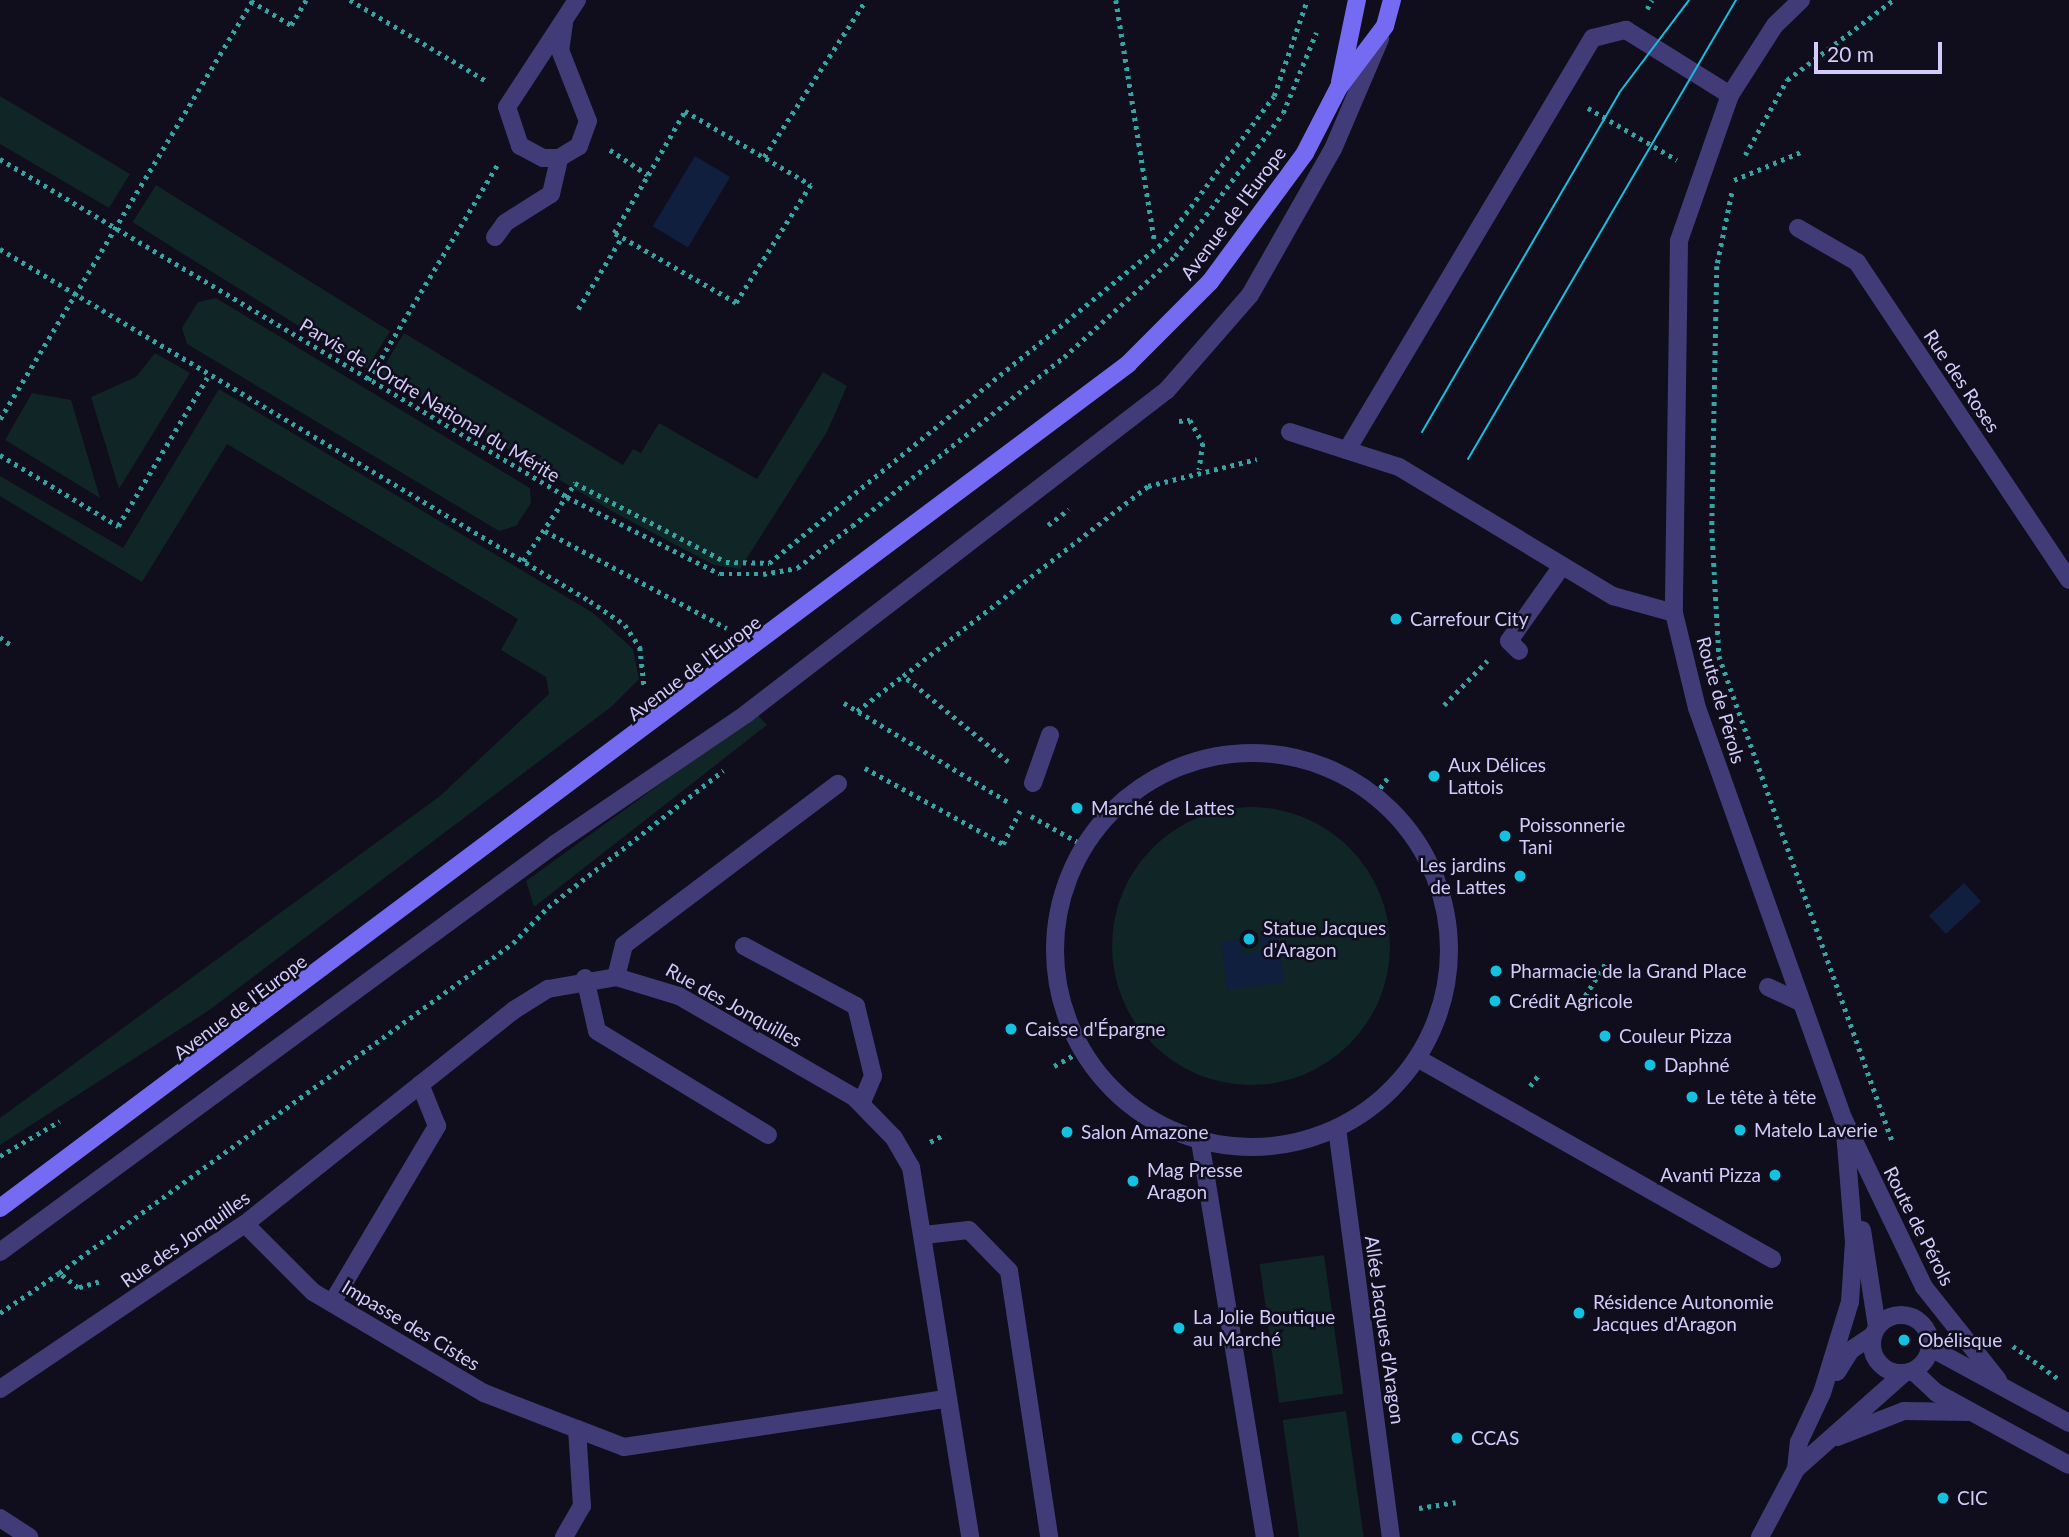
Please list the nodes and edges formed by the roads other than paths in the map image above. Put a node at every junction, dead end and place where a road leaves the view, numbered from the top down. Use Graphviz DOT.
graph roads {
  1 [pos="577,0"];
  2 [pos="1357,0"];
  3 [pos="1392,0"];
  4 [pos="1801,0"];
  5 [pos="564,23"];
  6 [pos="1385,26"];
  7 [pos="1339,87"];
  8 [pos="1730,95"];
  9 [pos="559,158"];
  10 [pos="1798,228"];
  11 [pos="495,237"];
  12 [pos="1290,432"];
  13 [pos="1347,450"];
  14 [pos="1562,566"];
  15 [pos="2069,580"];
  16 [pos="1674,613"];
  17 [pos="1518,651"];
  18 [pos="1050,735"];
  19 [pos="1033,783"];
  20 [pos="838,784"];
  21 [pos="744,946"];
  22 [pos="616,977"];
  23 [pos="585,978"];
  24 [pos="1768,987"];
  25 [pos="1800,1003"];
  26 [pos="1417,1058"];
  27 [pos="420,1084"];
  28 [pos="861,1104"];
  29 [pos="1843,1118"];
  30 [pos="1337,1128"];
  31 [pos="768,1135"];
  32 [pos="1200,1141"];
  33 [pos="1851,1182"];
  34 [pos="0,1208"];
  35 [pos="245,1224"];
  36 [pos="924,1235"];
  37 [pos="0,1252"];
  38 [pos="1772,1259"];
  39 [pos="1924,1287"];
  40 [pos="332,1303"];
  41 [pos="1875,1331"];
  42 [pos="1931,1343"];
  43 [pos="1909,1372"];
  44 [pos="1998,1380"];
  45 [pos="0,1389"];
  46 [pos="1822,1393"];
  47 [pos="945,1399"];
  48 [pos="1977,1413"];
  49 [pos="2069,1423"];
  50 [pos="577,1429"];
  51 [pos="1824,1443"];
  52 [pos="2069,1465"];
  53 [pos="1796,1469"];
  54 [pos="0,1518"];
  55 [pos="29,1537"];
  56 [pos="564,1537"];
  57 [pos="970,1537"];
  58 [pos="1049,1537"];
  59 [pos="1265,1537"];
  60 [pos="1391,1537"];
  61 [pos="1760,1537"];
  1 -- 5 [label="street"];
  2 -- 7 [label="main road, Avenue de l'Europe"];
  3 -- 6 [label="main road, Avenue de l'Europe"];
  4 -- 8 [label="street, Route de Pérols"];
  5 -- 9 [label="street"];
  5 -- 9 [label="street"];
  6 -- 7 [label="main road, Avenue de l'Europe"];
  6 -- 37 [label="street"];
  7 -- 34 [label="main road, Avenue de l'Europe"];
  8 -- 13 [label="street"];
  8 -- 16 [label="street, Route de Pérols"];
  9 -- 11 [label="street"];
  10 -- 15 [label="street, Rue des Roses"];
  12 -- 13 [label="street"];
  13 -- 14 [label="street"];
  14 -- 16 [label="street"];
  14 -- 17 [label="street"];
  16 -- 25 [label="street, Route de Pérols"];
  18 -- 19 [label="street"];
  20 -- 22 [label="street"];
  21 -- 28 [label="street"];
  22 -- 23 [label="street, Rue des Jonquilles"];
  22 -- 28 [label="street, Rue des Jonquilles"];
  23 -- 27 [label="street, Rue des Jonquilles"];
  23 -- 31 [label="street"];
  24 -- 25 [label="street"];
  25 -- 29 [label="street, Route de Pérols"];
  26 -- 30 [label="street"];
  26 -- 32 [label="street"];
  26 -- 38 [label="street"];
  27 -- 35 [label="street, Rue des Jonquilles"];
  27 -- 40 [label="street"];
  28 -- 36 [label="street, Rue des Jonquilles"];
  29 -- 33 [label="street"];
  29 -- 39 [label="street, Route de Pérols"];
  30 -- 32 [label="street"];
  30 -- 60 [label="street, Allée Jacques d'Aragon"];
  32 -- 59 [label="street"];
  33 -- 41 [label="street"];
  33 -- 46 [label="street"];
  35 -- 40 [label="street, Impasse des Cistes"];
  35 -- 45 [label="street, Rue des Jonquilles"];
  36 -- 47 [label="street, Rue des Jonquilles"];
  36 -- 58 [label="street"];
  39 -- 42 [label="street"];
  39 -- 44 [label="street, Route de Pérols"];
  40 -- 50 [label="street, Impasse des Cistes"];
  41 -- 42 [label="street"];
  41 -- 43 [label="street"];
  41 -- 46 [label="street"];
  42 -- 43 [label="street"];
  42 -- 44 [label="street, Route de Pérols"];
  43 -- 48 [label="street"];
  43 -- 51 [label="street"];
  44 -- 49 [label="street, Route de Pérols"];
  46 -- 53 [label="street"];
  47 -- 50 [label="street, Impasse des Cistes"];
  47 -- 57 [label="street, Rue des Jonquilles"];
  48 -- 51 [label="street"];
  48 -- 52 [label="street"];
  50 -- 56 [label="street"];
  51 -- 53 [label="street"];
  53 -- 61 [label="street"];
  54 -- 55 [label="street"];
}
